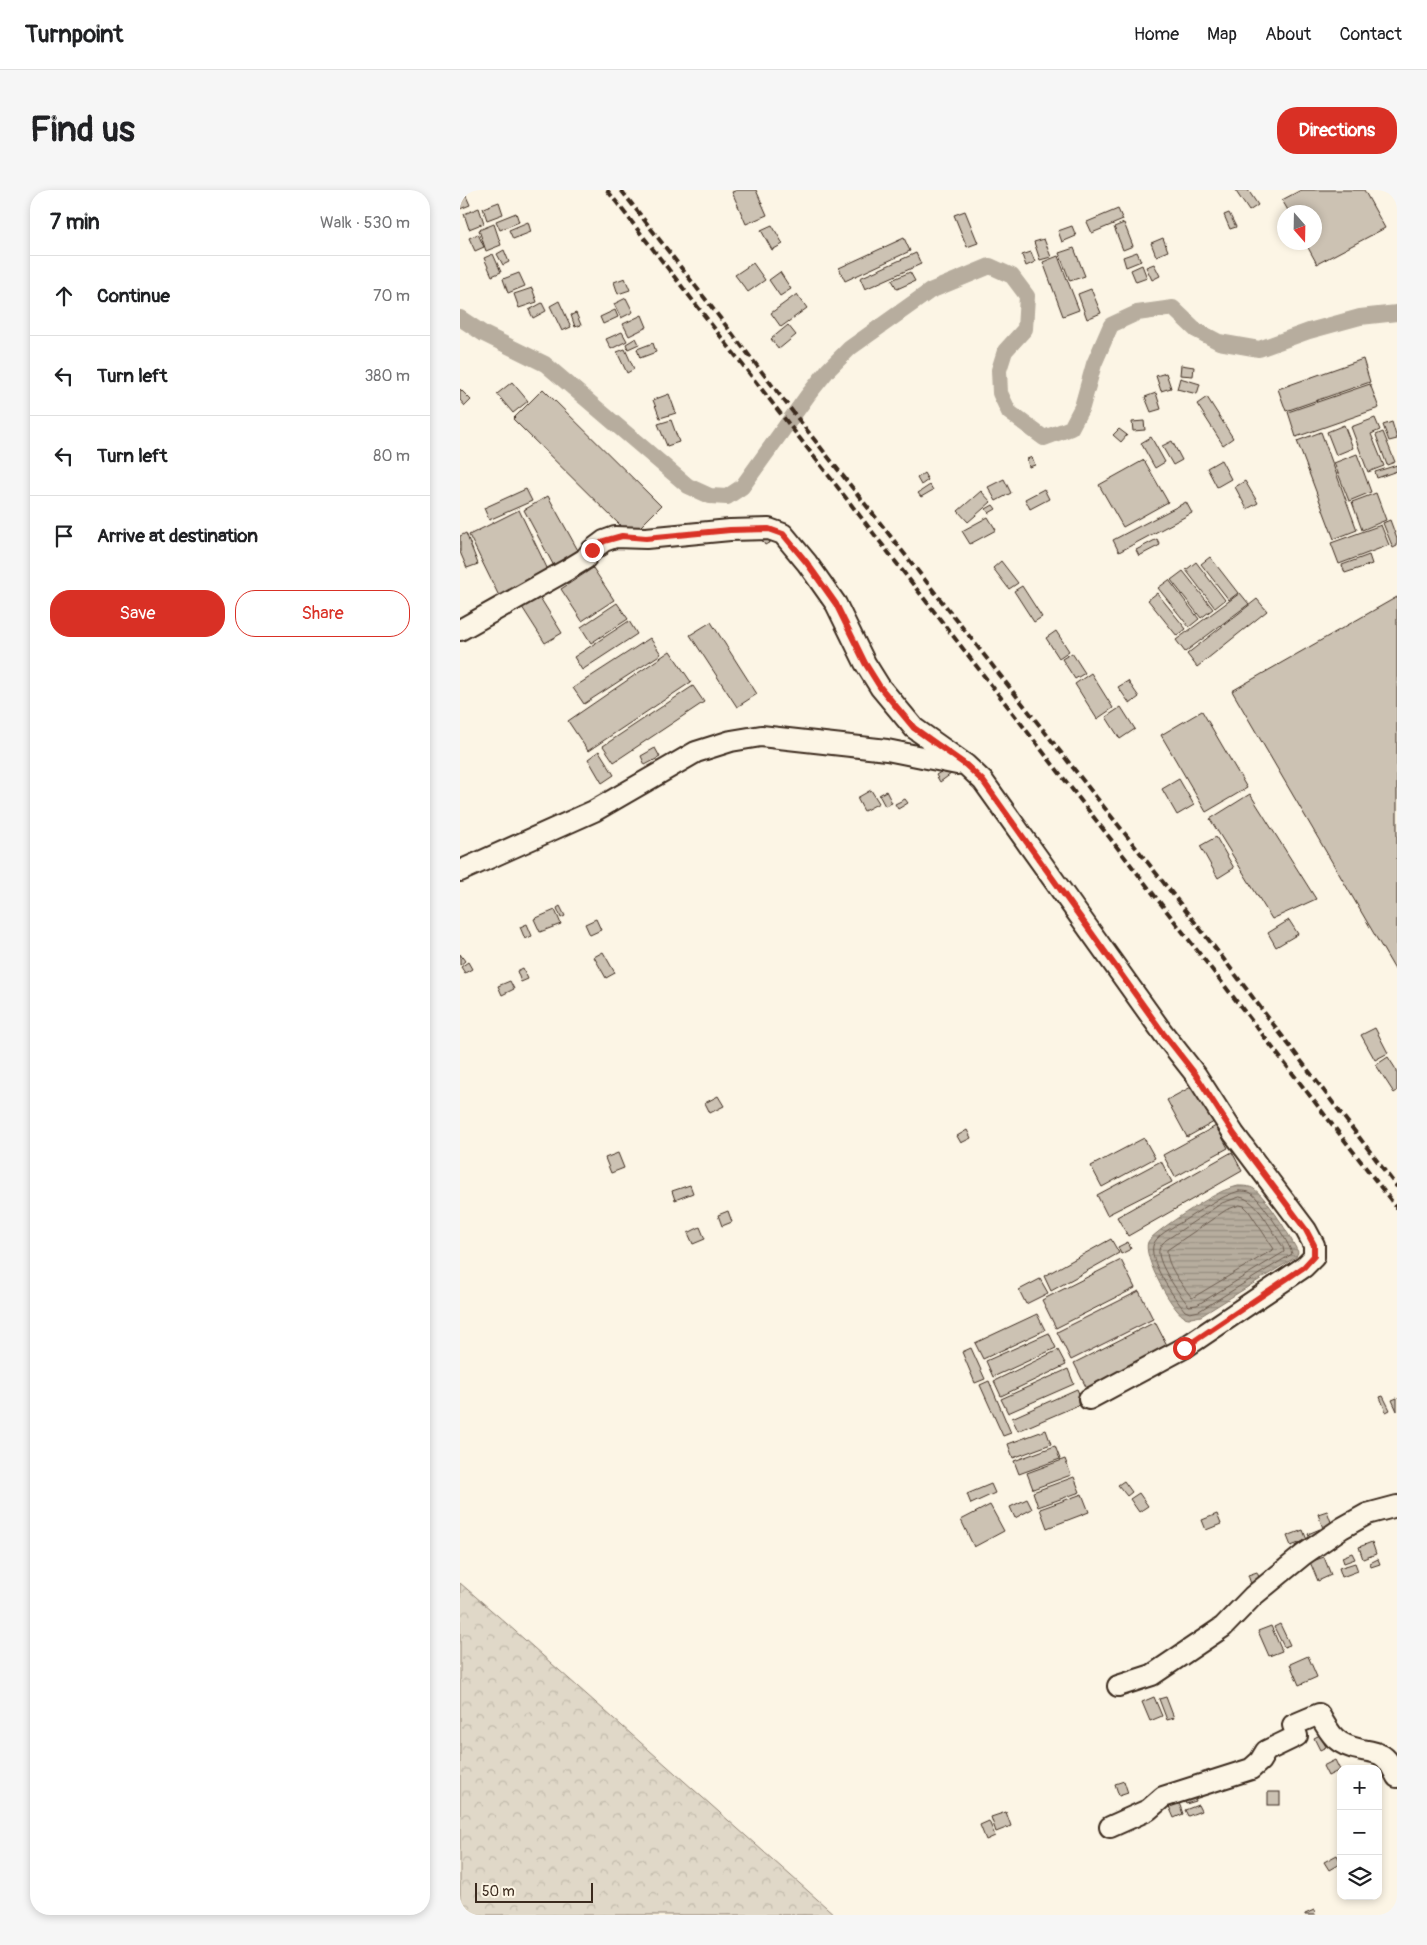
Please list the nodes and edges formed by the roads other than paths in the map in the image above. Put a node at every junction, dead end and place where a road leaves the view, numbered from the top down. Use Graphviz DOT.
graph roads {
  1 [pos="460,630"];
  2 [pos="966,765"];
  3 [pos="460,872"];
  4 [pos="1089,1399"];
  5 [pos="1397,1506"];
  6 [pos="1118,1686"];
  7 [pos="1397,1777"];
  8 [pos="1110,1827"];
  1 -- 2 [label="street"];
  2 -- 3 [label="street"];
  2 -- 4 [label="street"];
  5 -- 6 [label="street"];
  7 -- 8 [label="street"];
}
